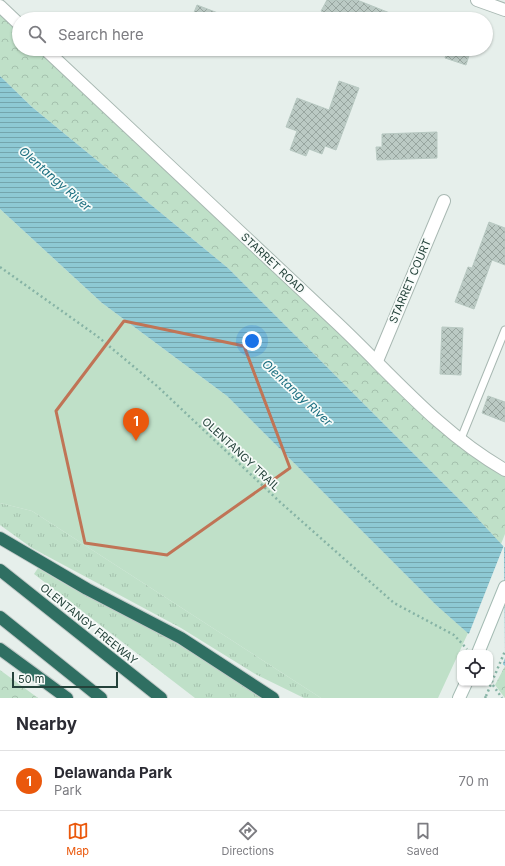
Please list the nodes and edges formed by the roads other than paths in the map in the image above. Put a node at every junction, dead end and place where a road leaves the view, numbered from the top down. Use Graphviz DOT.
graph roads {
  1 [pos="477,0"];
  2 [pos="0,6"];
  3 [pos="505,10"];
  4 [pos="12,17"];
  5 [pos="52,56"];
  6 [pos="444,201"];
  7 [pos="505,330"];
  8 [pos="377,361"];
  9 [pos="460,441"];
  10 [pos="505,470"];
  11 [pos="0,538"];
  12 [pos="0,570"];
  13 [pos="505,587"];
  14 [pos="0,617"];
  15 [pos="0,649"];
  16 [pos="479,650"];
  17 [pos="465,686"];
  18 [pos="67,698"];
  19 [pos="101,698"];
  20 [pos="161,698"];
  21 [pos="273,698"];
  22 [pos="459,698"];
  1 -- 3 [label="street"];
  2 -- 4 [label="street"];
  5 -- 8 [label="street, STARRET ROAD"];
  6 -- 8 [label="street, STARRET COURT"];
  7 -- 9 [label="lane"];
  8 -- 9 [label="street, STARRET ROAD"];
  9 -- 10 [label="street, STARRET ROAD"];
  11 -- 21 [label="highway"];
  12 -- 20 [label="highway, OLENTANGY FREEWAY"];
  13 -- 16 [label="street"];
  14 -- 19 [label="highway"];
  15 -- 18 [label="highway"];
  17 -- 22 [label="street"];
}
